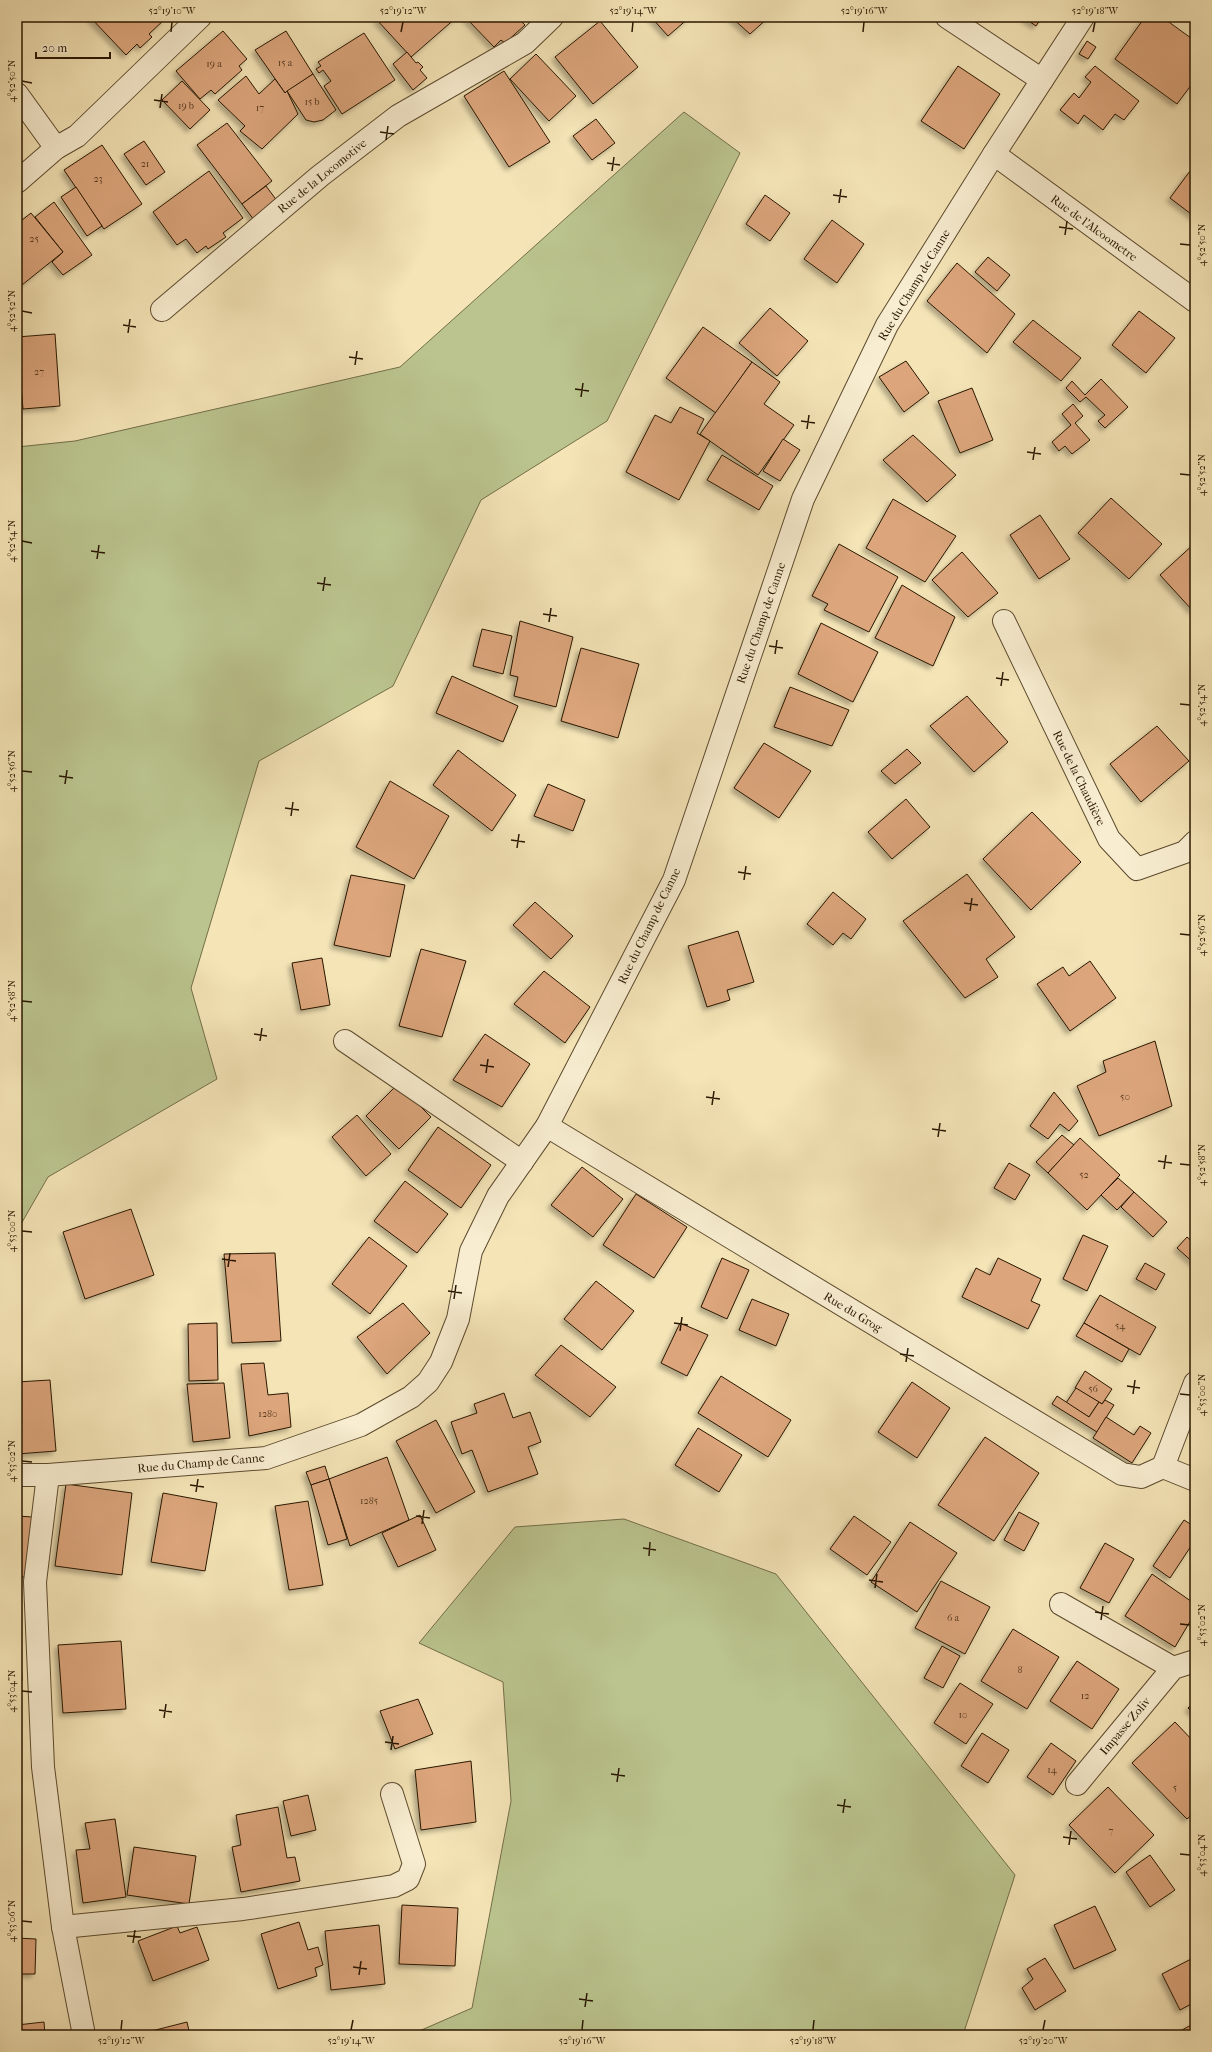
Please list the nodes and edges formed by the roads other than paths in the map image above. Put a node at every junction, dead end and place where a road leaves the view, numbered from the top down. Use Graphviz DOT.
graph roads {
  1 [pos="200,17"];
  2 [pos="552,17"];
  3 [pos="947,17"];
  4 [pos="1083,17"];
  5 [pos="1042,80"];
  6 [pos="17,94"];
  7 [pos="56,148"];
  8 [pos="994,154"];
  9 [pos="17,182"];
  10 [pos="1195,301"];
  11 [pos="162,310"];
  12 [pos="1004,621"];
  13 [pos="1195,842"];
  14 [pos="345,1041"];
  15 [pos="547,1126"];
  16 [pos="522,1162"];
  17 [pos="1195,1383"];
  18 [pos="1163,1466"];
  19 [pos="17,1475"];
  20 [pos="48,1475"];
  21 [pos="1195,1480"];
  22 [pos="1061,1604"];
  23 [pos="1195,1661"];
  24 [pos="1173,1668"];
  25 [pos="1077,1784"];
  26 [pos="392,1794"];
  27 [pos="63,1927"];
  28 [pos="84,2035"];
  1 -- 7 [label="street"];
  2 -- 11 [label="street, Rue de la Locomotive"];
  3 -- 5 [label="street"];
  4 -- 5 [label="street, Rue du Champ de Canne"];
  5 -- 8 [label="street, Rue du Champ de Canne"];
  6 -- 7 [label="street"];
  7 -- 9 [label="street"];
  8 -- 10 [label="street, Rue de l'Alcoometre"];
  8 -- 15 [label="street, Rue du Champ de Canne"];
  12 -- 13 [label="street, Rue de la Chaudière"];
  14 -- 16 [label="street"];
  15 -- 16 [label="street, Rue du Champ de Canne"];
  15 -- 18 [label="street, Rue du Grog"];
  16 -- 20 [label="street, Rue du Champ de Canne"];
  17 -- 18 [label="street"];
  18 -- 21 [label="street"];
  19 -- 20 [label="street, Rue du Champ de Canne"];
  20 -- 27 [label="street"];
  22 -- 24 [label="street"];
  23 -- 24 [label="street"];
  24 -- 25 [label="street, Impasse Zoliv"];
  26 -- 27 [label="street"];
  27 -- 28 [label="street"];
}
